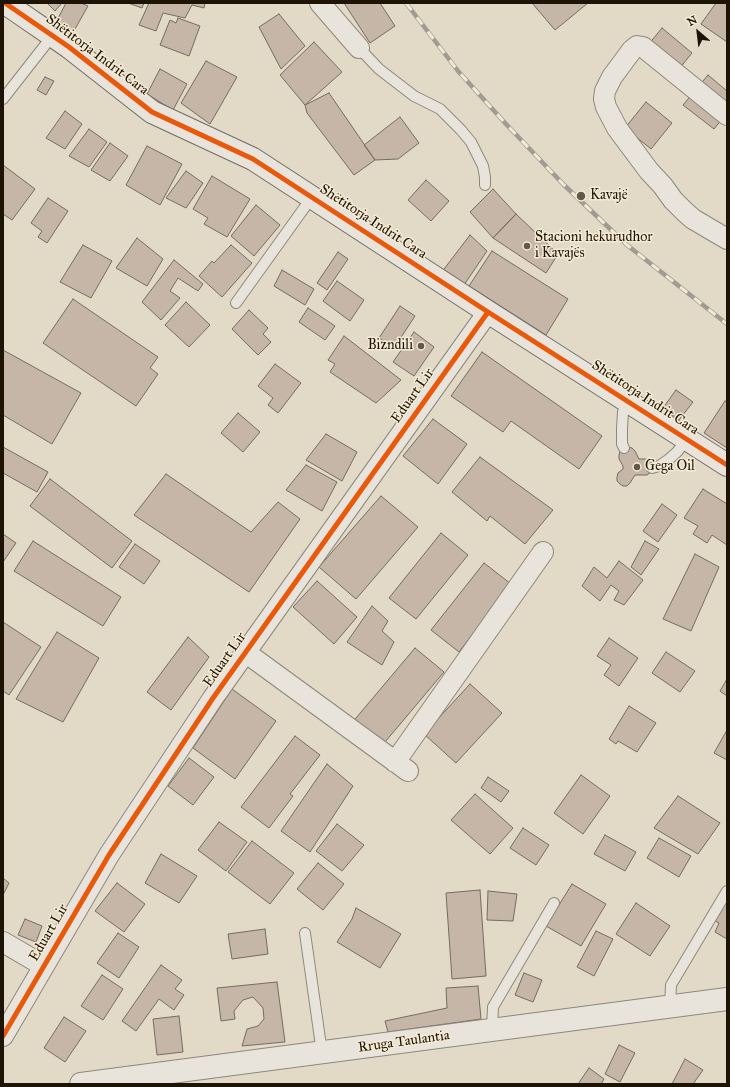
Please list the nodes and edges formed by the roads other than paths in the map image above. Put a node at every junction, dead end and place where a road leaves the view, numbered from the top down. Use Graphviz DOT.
graph roads {
  1 [pos="5,3"];
  2 [pos="320,3"];
  3 [pos="53,35"];
  4 [pos="359,48"];
  5 [pos="3,99"];
  6 [pos="727,115"];
  7 [pos="485,185"];
  8 [pos="312,197"];
  9 [pos="727,238"];
  10 [pos="236,303"];
  11 [pos="488,312"];
  12 [pos="626,400"];
  13 [pos="687,439"];
  14 [pos="624,448"];
  15 [pos="727,465"];
  16 [pos="652,468"];
  17 [pos="543,552"];
  18 [pos="246,652"];
  19 [pos="727,891"];
  20 [pos="554,903"];
  21 [pos="305,933"];
  22 [pos="3,942"];
  23 [pos="44,966"];
  24 [pos="727,999"];
  25 [pos="670,1006"];
  26 [pos="492,1030"];
  27 [pos="3,1036"];
  28 [pos="322,1053"];
  29 [pos="109,1082"];
  30 [pos="81,1084"];
  1 -- 3 [label="main road, Shëtitorja Indrit Cara"];
  2 -- 4 [label="street"];
  3 -- 5 [label="lane"];
  3 -- 8 [label="main road, Shëtitorja Indrit Cara"];
  4 -- 7 [label="lane"];
  6 -- 9 [label="street"];
  8 -- 10 [label="lane"];
  8 -- 11 [label="main road, Shëtitorja Indrit Cara"];
  11 -- 12 [label="main road, Shëtitorja Indrit Cara"];
  11 -- 18 [label="street, Eduart Lir"];
  12 -- 13 [label="main road, Shëtitorja Indrit Cara"];
  12 -- 14 [label="lane"];
  13 -- 15 [label="main road, Shëtitorja Indrit Cara"];
  13 -- 16 [label="lane"];
  17 -- 18 [label="street"];
  18 -- 23 [label="street, Eduart Lir"];
  19 -- 25 [label="lane"];
  20 -- 26 [label="lane"];
  21 -- 28 [label="lane"];
  22 -- 23 [label="street"];
  23 -- 27 [label="street, Eduart Lir"];
  24 -- 25 [label="main road, Rruga Taulantia"];
  25 -- 26 [label="main road, Rruga Taulantia"];
  26 -- 28 [label="main road, Rruga Taulantia"];
  28 -- 29 [label="main road, Rruga Taulantia"];
  29 -- 30 [label="main road, Rruga Taulantia"];
}
